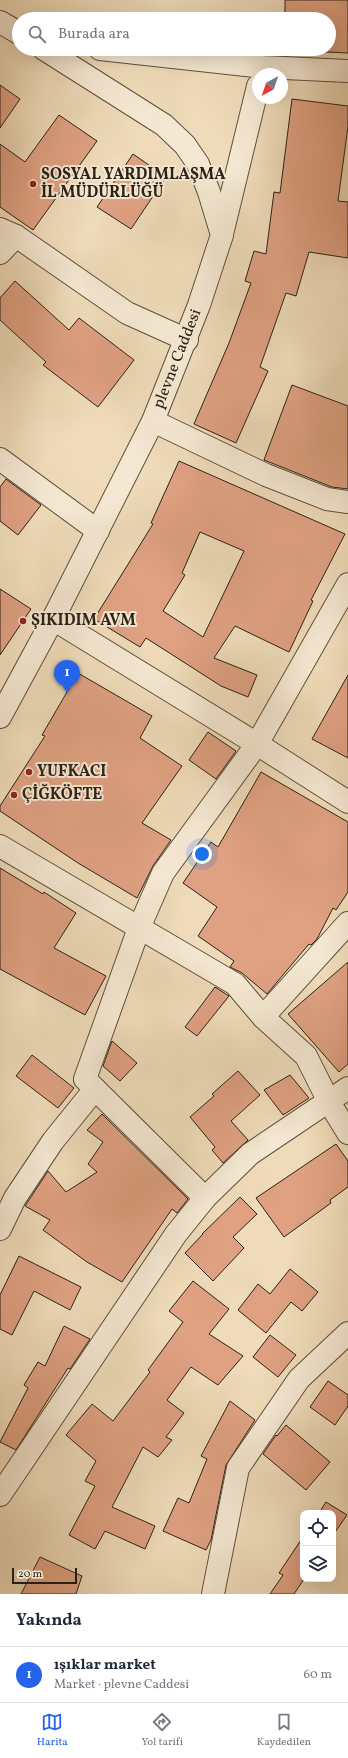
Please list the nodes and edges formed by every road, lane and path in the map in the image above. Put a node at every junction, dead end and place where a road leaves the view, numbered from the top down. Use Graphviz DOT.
graph roads {
  1 [pos="0,22"];
  2 [pos="12,29"];
  3 [pos="55,56"];
  4 [pos="141,56"];
  5 [pos="348,71"];
  6 [pos="288,74"];
  7 [pos="252,75"];
  8 [pos="253,104"];
  9 [pos="8,233"];
  10 [pos="222,235"];
  11 [pos="0,253"];
  12 [pos="187,340"];
  13 [pos="153,421"];
  14 [pos="0,459"];
  15 [pos="348,502"];
  16 [pos="98,531"];
  17 [pos="348,584"];
  18 [pos="53,619"];
  19 [pos="0,717"];
  20 [pos="257,744"];
  21 [pos="348,802"];
  22 [pos="0,846"];
  23 [pos="348,923"];
  24 [pos="139,928"];
  25 [pos="263,1017"];
  26 [pos="348,1088"];
  27 [pos="95,1089"];
  28 [pos="329,1102"];
  29 [pos="348,1133"];
  30 [pos="205,1198"];
  31 [pos="0,1229"];
  32 [pos="348,1333"];
  33 [pos="0,1495"];
  34 [pos="213,1594"];
  1 -- 2 [label="street"];
  3 -- 10 [label="street"];
  4 -- 7 [label="street"];
  5 -- 6 [label="street"];
  8 -- 10 [label="street, plevne Caddesi"];
  9 -- 11 [label="street"];
  9 -- 12 [label="street"];
  10 -- 12 [label="street, plevne Caddesi"];
  12 -- 13 [label="street, plevne Caddesi"];
  13 -- 15 [label="street"];
  13 -- 16 [label="street, plevne Caddesi"];
  14 -- 16 [label="street"];
  16 -- 18 [label="street, plevne Caddesi"];
  17 -- 20 [label="street"];
  18 -- 19 [label="street, plevne Caddesi"];
  18 -- 20 [label="street"];
  20 -- 21 [label="street"];
  20 -- 24 [label="street"];
  22 -- 24 [label="street"];
  23 -- 25 [label="street"];
  24 -- 25 [label="street"];
  24 -- 27 [label="street"];
  25 -- 28 [label="street"];
  26 -- 28 [label="street"];
  27 -- 30 [label="street"];
  27 -- 31 [label="street"];
  28 -- 29 [label="street"];
  28 -- 30 [label="street"];
  30 -- 33 [label="street"];
  32 -- 34 [label="street"];
}
